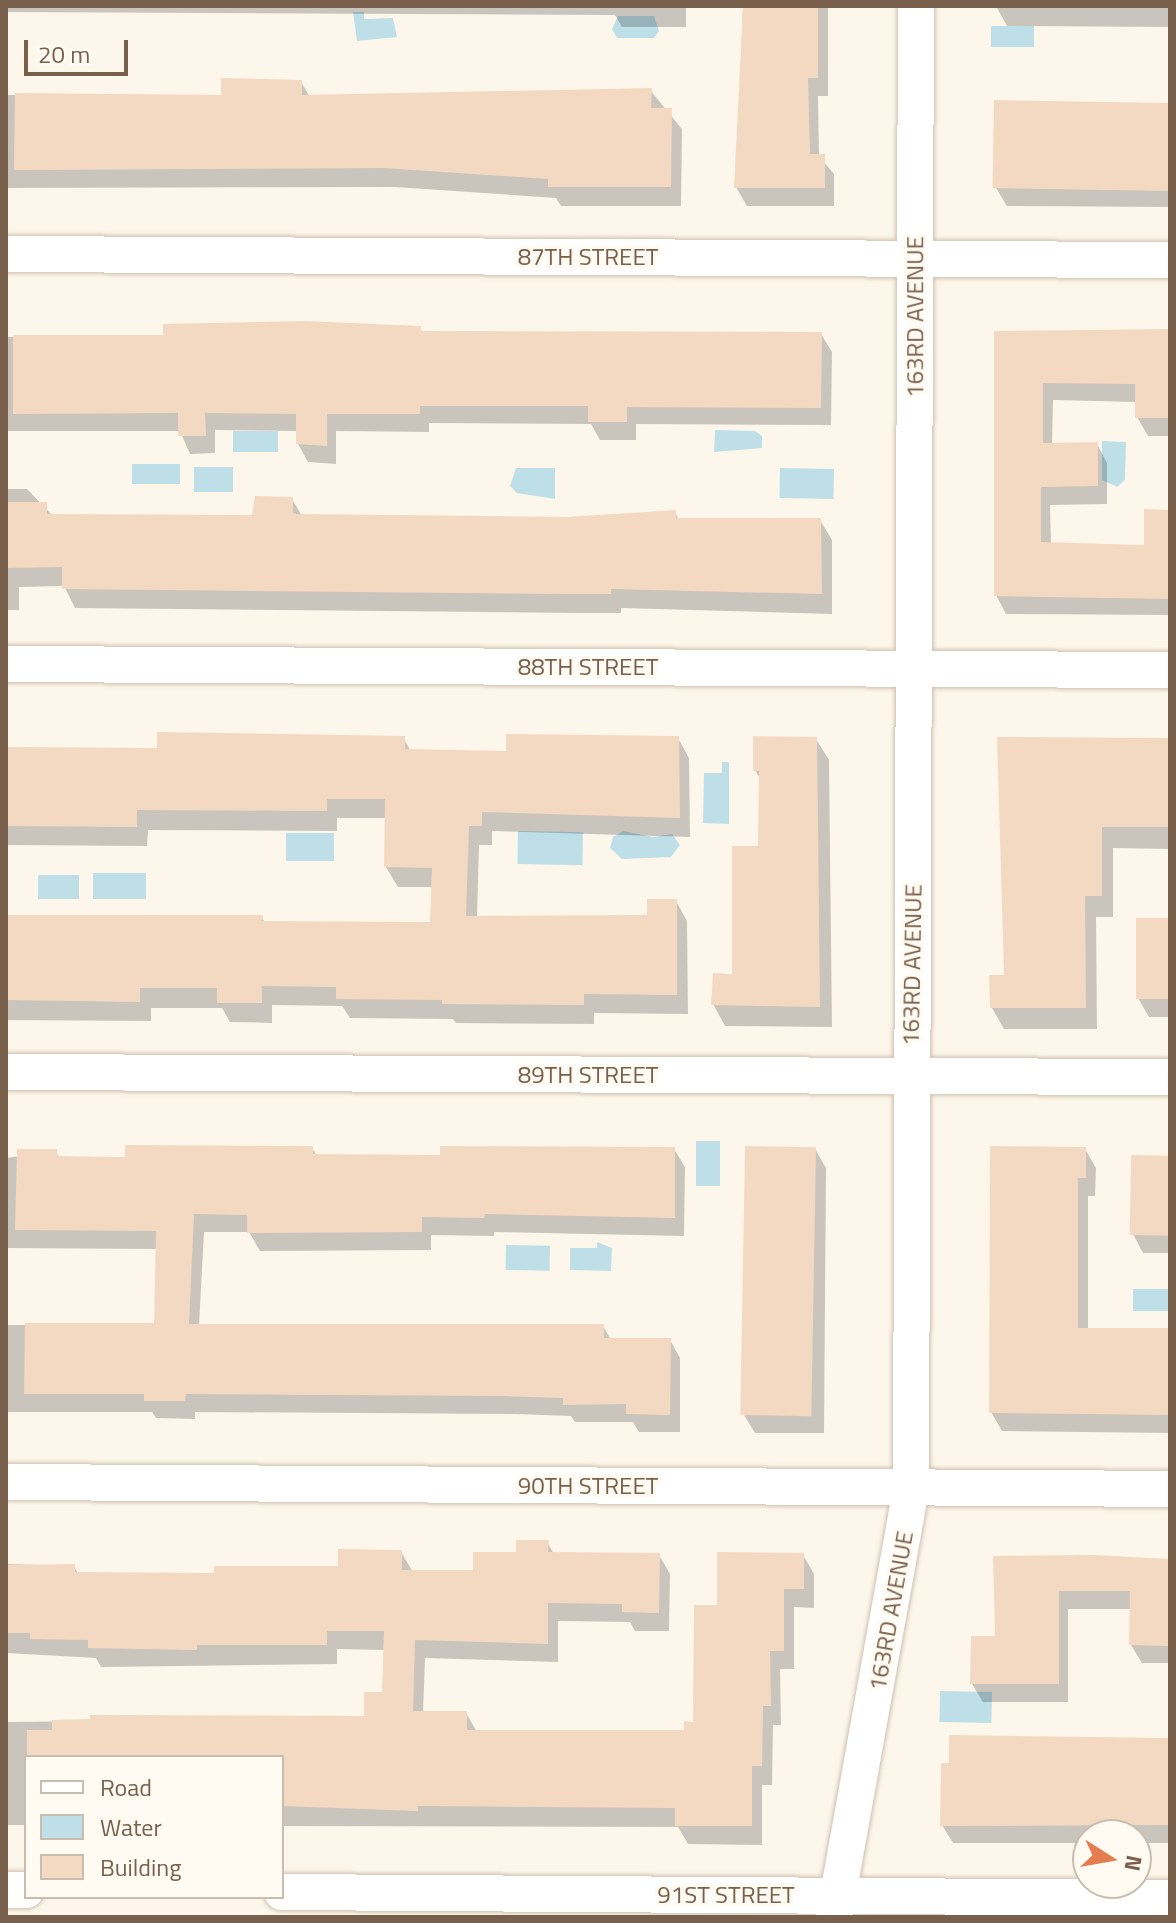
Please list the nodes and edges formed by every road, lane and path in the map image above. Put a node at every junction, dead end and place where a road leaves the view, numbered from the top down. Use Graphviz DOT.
graph roads {
  1 [pos="916,6"];
  2 [pos="6,254"];
  3 [pos="916,259"];
  4 [pos="1170,260"];
  5 [pos="6,664"];
  6 [pos="915,669"];
  7 [pos="1170,670"];
  8 [pos="6,1072"];
  9 [pos="911,1076"];
  10 [pos="1170,1077"];
  11 [pos="6,1482"];
  12 [pos="911,1488"];
  13 [pos="1170,1489"];
  14 [pos="284,1892"];
  15 [pos="1170,1898"];
  16 [pos="836,1906"];
  1 -- 3 [label="street, 163RD AVENUE"];
  2 -- 3 [label="street, 87TH STREET"];
  3 -- 4 [label="street, 87TH STREET"];
  3 -- 6 [label="street, 163RD AVENUE"];
  5 -- 6 [label="street, 88TH STREET"];
  6 -- 7 [label="street, 88TH STREET"];
  6 -- 9 [label="street, 163RD AVENUE"];
  8 -- 9 [label="street, 89TH STREET"];
  9 -- 10 [label="street, 89TH STREET"];
  9 -- 12 [label="street, 163RD AVENUE"];
  11 -- 12 [label="street, 90TH STREET"];
  12 -- 13 [label="street, 90TH STREET"];
  12 -- 16 [label="street, 163RD AVENUE"];
  14 -- 16 [label="street, 91ST STREET"];
  15 -- 16 [label="street, 91ST STREET"];
}
